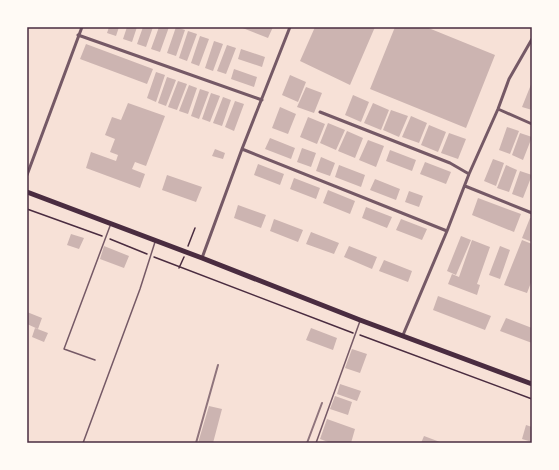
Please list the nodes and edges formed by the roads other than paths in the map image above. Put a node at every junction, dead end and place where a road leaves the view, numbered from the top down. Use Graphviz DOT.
graph roads {
  1 [pos="82,27"];
  2 [pos="290,27"];
  3 [pos="78,35"];
  4 [pos="532,40"];
  5 [pos="262,100"];
  6 [pos="498,110"];
  7 [pos="320,112"];
  8 [pos="532,124"];
  9 [pos="242,149"];
  10 [pos="469,174"];
  11 [pos="27,175"];
  12 [pos="465,186"];
  13 [pos="27,192"];
  14 [pos="532,213"];
  15 [pos="110,224"];
  16 [pos="447,231"];
  17 [pos="155,240"];
  18 [pos="202,258"];
  19 [pos="360,320"];
  20 [pos="403,335"];
  21 [pos="96,360"];
  22 [pos="532,384"];
  23 [pos="84,443"];
  24 [pos="316,443"];
  1 -- 3 [label="street"];
  2 -- 5 [label="street"];
  3 -- 5 [label="street"];
  3 -- 11 [label="street"];
  4 -- 6 [label="street"];
  5 -- 9 [label="street"];
  6 -- 8 [label="street"];
  6 -- 10 [label="street"];
  7 -- 10 [label="street"];
  9 -- 16 [label="street"];
  9 -- 18 [label="street"];
  10 -- 12 [label="street"];
  12 -- 14 [label="street"];
  12 -- 16 [label="street"];
  13 -- 15 [label="main road"];
  15 -- 17 [label="main road"];
  15 -- 21 [label="lane"];
  16 -- 20 [label="street"];
  17 -- 18 [label="main road"];
  17 -- 23 [label="lane"];
  18 -- 19 [label="main road"];
  19 -- 20 [label="main road"];
  19 -- 24 [label="lane"];
  20 -- 22 [label="main road"];
}
